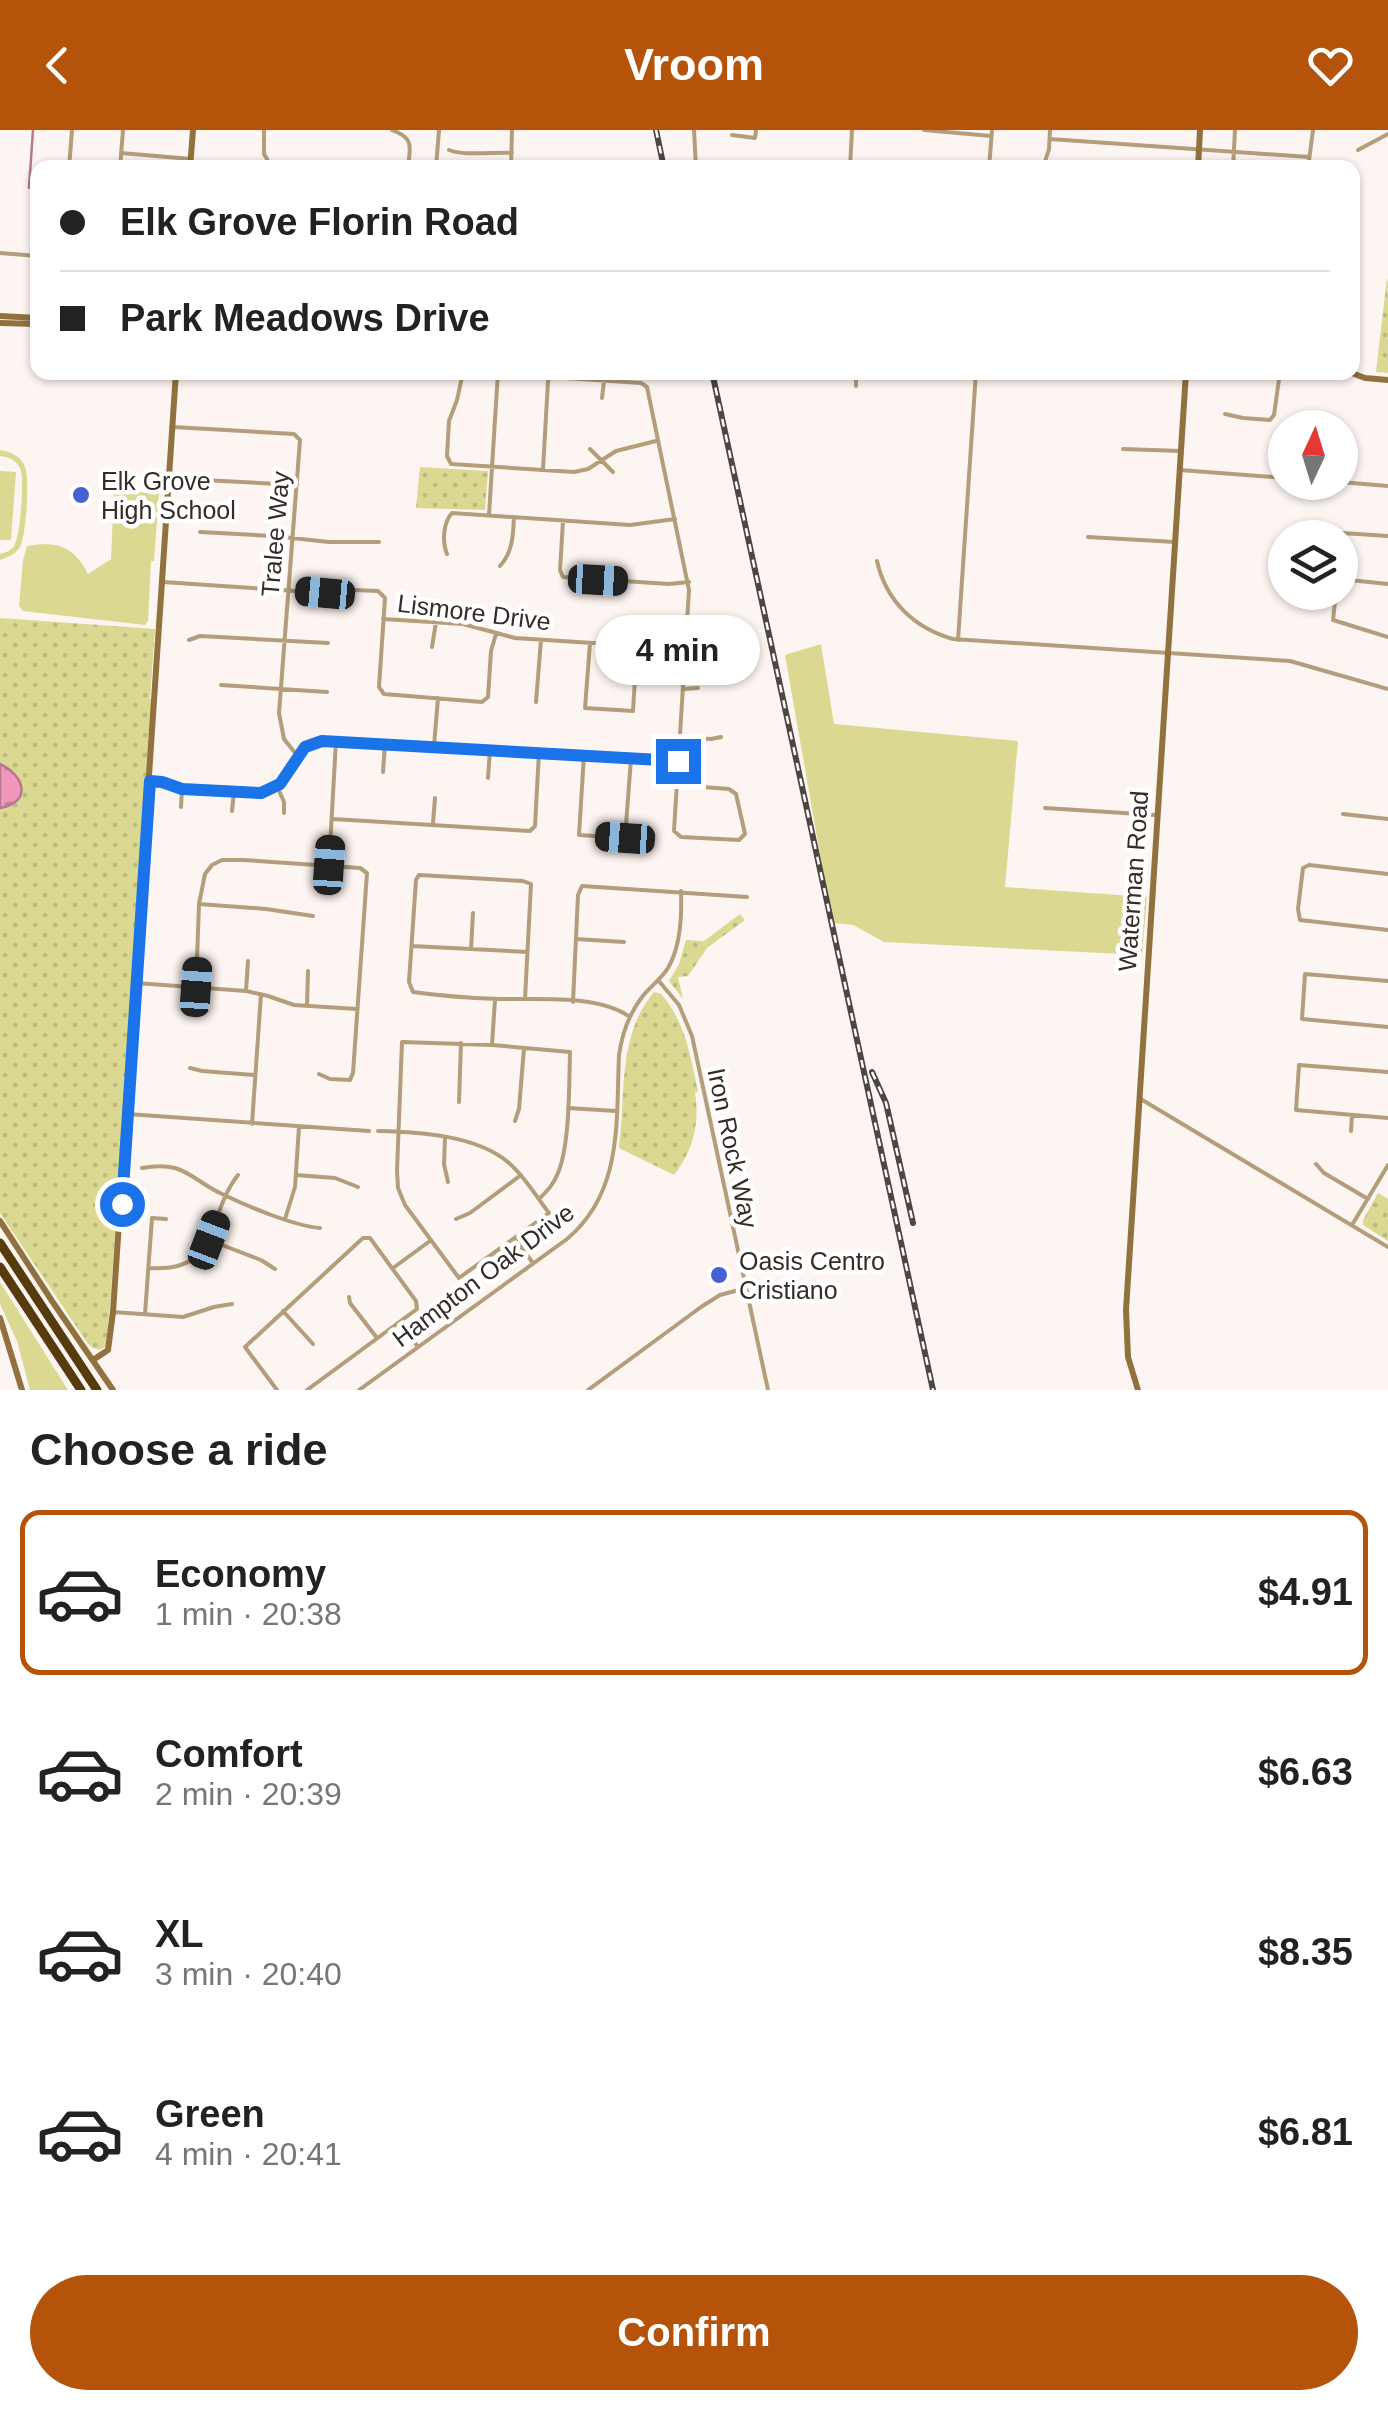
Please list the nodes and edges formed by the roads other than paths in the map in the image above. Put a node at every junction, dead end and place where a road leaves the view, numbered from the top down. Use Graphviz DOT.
graph roads {
  1 [pos="72,130"];
  2 [pos="123,130"];
  3 [pos="193,130"];
  4 [pos="264,130"];
  5 [pos="392,130"];
  6 [pos="438,130"];
  7 [pos="512,130"];
  8 [pos="694,130"];
  9 [pos="756,130"];
  10 [pos="852,130"];
  11 [pos="924,130"];
  12 [pos="1050,130"];
  13 [pos="1200,130"];
  14 [pos="1236,130"];
  15 [pos="1313,130"];
  16 [pos="992,133"];
  17 [pos="732,134"];
  18 [pos="1388,134"];
  19 [pos="1050,139"];
  20 [pos="1199,148"];
  21 [pos="449,150"];
  22 [pos="1358,150"];
  23 [pos="1234,151"];
  24 [pos="512,153"];
  25 [pos="121,154"];
  26 [pos="1309,156"];
  27 [pos="70,160"];
  28 [pos="121,160"];
  29 [pos="168,160"];
  30 [pos="191,160"];
  31 [pos="267,160"];
  32 [pos="408,160"];
  33 [pos="436,160"];
  34 [pos="512,160"];
  35 [pos="696,160"];
  36 [pos="850,160"];
  37 [pos="990,160"];
  38 [pos="1045,160"];
  39 [pos="1198,160"];
  40 [pos="1233,160"];
  41 [pos="1309,160"];
  42 [pos="0,253"];
  43 [pos="30,255"];
  44 [pos="0,319"];
  45 [pos="30,321"];
  46 [pos="1360,376"];
  47 [pos="176,380"];
  48 [pos="461,380"];
  49 [pos="498,380"];
  50 [pos="550,380"];
  51 [pos="582,380"];
  52 [pos="856,380"];
  53 [pos="975,380"];
  54 [pos="1185,380"];
  55 [pos="1279,380"];
  56 [pos="1388,380"];
  57 [pos="604,381"];
  58 [pos="856,386"];
  59 [pos="602,398"];
  60 [pos="1225,414"];
  61 [pos="173,427"];
  62 [pos="658,441"];
  63 [pos="590,449"];
  64 [pos="1123,449"];
  65 [pos="1181,451"];
  66 [pos="601,460"];
  67 [pos="492,467"];
  68 [pos="543,470"];
  69 [pos="1180,470"];
  70 [pos="613,472"];
  71 [pos="1268,477"];
  72 [pos="204,480"];
  73 [pos="1358,484"];
  74 [pos="297,485"];
  75 [pos="1388,486"];
  76 [pos="490,515"];
  77 [pos="514,517"];
  78 [pos="675,519"];
  79 [pos="563,521"];
  80 [pos="200,532"];
  81 [pos="1358,533"];
  82 [pos="1388,536"];
  83 [pos="1088,537"];
  84 [pos="294,539"];
  85 [pos="379,542"];
  86 [pos="1175,542"];
  87 [pos="447,554"];
  88 [pos="877,560"];
  89 [pos="500,566"];
  90 [pos="1358,581"];
  91 [pos="163,582"];
  92 [pos="689,582"];
  93 [pos="1388,584"];
  94 [pos="288,590"];
  95 [pos="1334,610"];
  96 [pos="384,619"];
  97 [pos="436,622"];
  98 [pos="496,634"];
  99 [pos="1388,637"];
  100 [pos="189,640"];
  101 [pos="284,640"];
  102 [pos="541,640"];
  103 [pos="958,640"];
  104 [pos="590,643"];
  105 [pos="328,644"];
  106 [pos="432,646"];
  107 [pos="638,646"];
  108 [pos="686,650"];
  109 [pos="1168,652"];
  110 [pos="221,685"];
  111 [pos="698,688"];
  112 [pos="281,689"];
  113 [pos="684,689"];
  114 [pos="1388,689"];
  115 [pos="326,692"];
  116 [pos="438,698"];
  117 [pos="536,702"];
  118 [pos="680,737"];
  119 [pos="721,737"];
  120 [pos="336,741"];
  121 [pos="385,744"];
  122 [pos="434,746"];
  123 [pos="490,750"];
  124 [pos="539,752"];
  125 [pos="584,755"];
  126 [pos="298,756"];
  127 [pos="631,758"];
  128 [pos="678,761"];
  129 [pos="384,772"];
  130 [pos="488,778"];
  131 [pos="150,781"];
  132 [pos="277,786"];
  133 [pos="678,786"];
  134 [pos="182,789"];
  135 [pos="234,792"];
  136 [pos="435,798"];
  137 [pos="181,807"];
  138 [pos="1045,808"];
  139 [pos="232,811"];
  140 [pos="284,813"];
  141 [pos="1343,814"];
  142 [pos="1158,815"];
  143 [pos="332,819"];
  144 [pos="1388,819"];
  145 [pos="433,824"];
  146 [pos="329,865"];
  147 [pos="1388,874"];
  148 [pos="682,891"];
  149 [pos="747,896"];
  150 [pos="199,904"];
  151 [pos="473,913"];
  152 [pos="313,916"];
  153 [pos="1388,930"];
  154 [pos="576,938"];
  155 [pos="624,942"];
  156 [pos="412,946"];
  157 [pos="471,949"];
  158 [pos="527,952"];
  159 [pos="248,961"];
  160 [pos="308,971"];
  161 [pos="658,980"];
  162 [pos="1388,981"];
  163 [pos="136,983"];
  164 [pos="196,987"];
  165 [pos="246,991"];
  166 [pos="261,994"];
  167 [pos="495,998"];
  168 [pos="525,999"];
  169 [pos="573,1002"];
  170 [pos="308,1006"];
  171 [pos="357,1009"];
  172 [pos="630,1017"];
  173 [pos="1388,1026"];
  174 [pos="461,1043"];
  175 [pos="492,1045"];
  176 [pos="524,1048"];
  177 [pos="190,1068"];
  178 [pos="1388,1072"];
  179 [pos="319,1074"];
  180 [pos="254,1075"];
  181 [pos="1139,1098"];
  182 [pos="459,1102"];
  183 [pos="568,1108"];
  184 [pos="616,1111"];
  185 [pos="127,1114"];
  186 [pos="1352,1115"];
  187 [pos="1388,1118"];
  188 [pos="515,1121"];
  189 [pos="252,1124"];
  190 [pos="298,1127"];
  191 [pos="378,1130"];
  192 [pos="400,1131"];
  193 [pos="1351,1131"];
  194 [pos="369,1132"];
  195 [pos="445,1138"];
  196 [pos="1316,1164"];
  197 [pos="1388,1165"];
  198 [pos="142,1168"];
  199 [pos="238,1175"];
  200 [pos="296,1175"];
  201 [pos="521,1175"];
  202 [pos="448,1182"];
  203 [pos="358,1187"];
  204 [pos="225,1196"];
  205 [pos="539,1199"];
  206 [pos="1368,1199"];
  207 [pos="166,1219"];
  208 [pos="285,1219"];
  209 [pos="456,1219"];
  210 [pos="0,1221"];
  211 [pos="1352,1226"];
  212 [pos="320,1228"];
  213 [pos="515,1238"];
  214 [pos="209,1240"];
  215 [pos="430,1240"];
  216 [pos="0,1243"];
  217 [pos="1388,1247"];
  218 [pos="533,1262"];
  219 [pos="0,1267"];
  220 [pos="148,1268"];
  221 [pos="394,1268"];
  222 [pos="275,1270"];
  223 [pos="746,1288"];
  224 [pos="349,1297"];
  225 [pos="232,1304"];
  226 [pos="284,1310"];
  227 [pos="114,1312"];
  228 [pos="145,1314"];
  229 [pos="1,1320"];
  230 [pos="400,1323"];
  231 [pos="377,1338"];
  232 [pos="313,1344"];
  233 [pos="418,1347"];
  234 [pos="95,1363"];
  235 [pos="22,1390"];
  236 [pos="80,1390"];
  237 [pos="97,1390"];
  238 [pos="113,1390"];
  239 [pos="277,1390"];
  240 [pos="307,1390"];
  241 [pos="359,1390"];
  242 [pos="588,1390"];
  243 [pos="768,1390"];
  244 [pos="1138,1390"];
  1 -- 27 [label="street"];
  2 -- 25 [label="street"];
  3 -- 30 [label="main road"];
  4 -- 31 [label="street"];
  5 -- 32 [label="street"];
  6 -- 33 [label="street"];
  7 -- 24 [label="street"];
  8 -- 35 [label="street"];
  9 -- 17 [label="street"];
  10 -- 36 [label="street"];
  11 -- 16 [label="street"];
  12 -- 19 [label="street"];
  13 -- 20 [label="main road"];
  14 -- 23 [label="street"];
  15 -- 26 [label="street"];
  16 -- 37 [label="street"];
  18 -- 22 [label="street"];
  19 -- 20 [label="street"];
  19 -- 38 [label="street"];
  20 -- 23 [label="street"];
  20 -- 39 [label="main road"];
  21 -- 24 [label="street"];
  23 -- 26 [label="street"];
  23 -- 40 [label="street"];
  24 -- 34 [label="street"];
  25 -- 28 [label="street"];
  25 -- 29 [label="street"];
  26 -- 41 [label="street"];
  42 -- 43 [label="street"];
  44 -- 45 [label="main road"];
  46 -- 56 [label="main road"];
  47 -- 61 [label="main road"];
  48 -- 67 [label="street"];
  49 -- 67 [label="street"];
  50 -- 68 [label="street"];
  51 -- 57 [label="street"];
  52 -- 58 [label="street"];
  53 -- 103 [label="street"];
  54 -- 65 [label="main road, Waterman Road"];
  55 -- 60 [label="street"];
  57 -- 59 [label="street"];
  57 -- 62 [label="street"];
  61 -- 74 [label="street, Tralee Way"];
  61 -- 91 [label="main road"];
  62 -- 66 [label="street"];
  62 -- 78 [label="street"];
  63 -- 66 [label="street"];
  64 -- 65 [label="street"];
  65 -- 69 [label="main road, Waterman Road"];
  66 -- 68 [label="street"];
  66 -- 70 [label="street"];
  67 -- 68 [label="street"];
  67 -- 76 [label="street"];
  69 -- 71 [label="street"];
  69 -- 86 [label="main road, Waterman Road"];
  72 -- 74 [label="street"];
  73 -- 75 [label="street"];
  74 -- 84 [label="street, Tralee Way"];
  76 -- 77 [label="street"];
  76 -- 87 [label="street"];
  77 -- 79 [label="street"];
  77 -- 89 [label="street"];
  78 -- 79 [label="street"];
  78 -- 92 [label="street"];
  79 -- 92 [label="street"];
  80 -- 84 [label="street"];
  81 -- 82 [label="street"];
  83 -- 86 [label="street"];
  84 -- 85 [label="street"];
  84 -- 94 [label="street, Tralee Way"];
  86 -- 109 [label="main road, Waterman Road"];
  88 -- 103 [label="street"];
  90 -- 93 [label="street"];
  91 -- 94 [label="street, Lismore Drive"];
  91 -- 131 [label="main road"];
  92 -- 108 [label="street"];
  94 -- 96 [label="street, Lismore Drive"];
  94 -- 101 [label="street, Tralee Way"];
  95 -- 99 [label="street"];
  96 -- 97 [label="street, Lismore Drive"];
  96 -- 116 [label="street"];
  97 -- 98 [label="street, Lismore Drive"];
  97 -- 106 [label="street"];
  98 -- 102 [label="street, Lismore Drive"];
  98 -- 116 [label="street"];
  100 -- 101 [label="street"];
  101 -- 105 [label="street"];
  101 -- 112 [label="street, Tralee Way"];
  102 -- 104 [label="street, Lismore Drive"];
  102 -- 117 [label="street"];
  103 -- 109 [label="street"];
  104 -- 107 [label="street, Lismore Drive"];
  104 -- 107 [label="street"];
  107 -- 108 [label="street, Lismore Drive"];
  108 -- 113 [label="street"];
  109 -- 114 [label="street"];
  109 -- 142 [label="main road, Waterman Road"];
  110 -- 112 [label="street"];
  111 -- 113 [label="street"];
  112 -- 115 [label="street"];
  112 -- 126 [label="street, Tralee Way"];
  113 -- 118 [label="street"];
  116 -- 122 [label="street"];
  118 -- 119 [label="street"];
  118 -- 128 [label="street"];
  120 -- 121 [label="street"];
  120 -- 126 [label="street"];
  120 -- 143 [label="street"];
  121 -- 122 [label="street"];
  121 -- 129 [label="street"];
  122 -- 123 [label="street"];
  123 -- 124 [label="street"];
  123 -- 130 [label="street"];
  124 -- 125 [label="street"];
  124 -- 145 [label="street"];
  125 -- 127 [label="street"];
  125 -- 127 [label="street"];
  126 -- 132 [label="street"];
  127 -- 128 [label="street"];
  128 -- 133 [label="street"];
  131 -- 134 [label="street"];
  131 -- 163 [label="main road"];
  132 -- 135 [label="street"];
  132 -- 140 [label="street"];
  133 -- 133 [label="street"];
  134 -- 135 [label="street"];
  134 -- 137 [label="street"];
  135 -- 139 [label="street"];
  136 -- 145 [label="street"];
  138 -- 142 [label="street"];
  141 -- 144 [label="street"];
  142 -- 181 [label="main road, Waterman Road"];
  143 -- 145 [label="street"];
  143 -- 146 [label="street"];
  146 -- 150 [label="street"];
  146 -- 171 [label="street"];
  147 -- 153 [label="street"];
  148 -- 149 [label="street"];
  148 -- 154 [label="street"];
  148 -- 161 [label="street, Hampton Oak Drive"];
  150 -- 152 [label="street"];
  150 -- 164 [label="street"];
  151 -- 157 [label="street"];
  154 -- 155 [label="street"];
  154 -- 169 [label="street"];
  156 -- 157 [label="street"];
  156 -- 158 [label="street"];
  156 -- 167 [label="street"];
  157 -- 158 [label="street"];
  158 -- 168 [label="street"];
  159 -- 165 [label="street"];
  160 -- 170 [label="street"];
  161 -- 172 [label="street, Hampton Oak Drive"];
  161 -- 223 [label="street, Iron Rock Way"];
  162 -- 173 [label="street"];
  163 -- 164 [label="street"];
  163 -- 185 [label="main road"];
  164 -- 165 [label="street"];
  165 -- 166 [label="street"];
  166 -- 170 [label="street"];
  166 -- 180 [label="street"];
  167 -- 168 [label="street"];
  167 -- 175 [label="street"];
  168 -- 169 [label="street"];
  169 -- 172 [label="street"];
  170 -- 171 [label="street"];
  171 -- 179 [label="street"];
  172 -- 184 [label="street, Hampton Oak Drive"];
  174 -- 175 [label="street"];
  174 -- 182 [label="street"];
  174 -- 192 [label="street"];
  175 -- 176 [label="street"];
  176 -- 183 [label="street"];
  176 -- 188 [label="street"];
  177 -- 180 [label="street"];
  178 -- 186 [label="street"];
  180 -- 189 [label="street"];
  181 -- 211 [label="street"];
  181 -- 244 [label="main road, Waterman Road"];
  183 -- 184 [label="street"];
  183 -- 205 [label="street"];
  184 -- 218 [label="street, Hampton Oak Drive"];
  185 -- 189 [label="street"];
  185 -- 227 [label="main road"];
  186 -- 187 [label="street"];
  186 -- 193 [label="street"];
  189 -- 190 [label="street"];
  190 -- 194 [label="street"];
  190 -- 200 [label="street"];
  191 -- 192 [label="street"];
  192 -- 195 [label="street"];
  192 -- 215 [label="street"];
  195 -- 201 [label="street"];
  195 -- 202 [label="street"];
  196 -- 206 [label="street"];
  197 -- 206 [label="street"];
  198 -- 204 [label="street"];
  199 -- 204 [label="street"];
  200 -- 203 [label="street"];
  200 -- 208 [label="street"];
  201 -- 205 [label="street"];
  201 -- 209 [label="street"];
  204 -- 208 [label="street"];
  204 -- 214 [label="street"];
  205 -- 213 [label="street"];
  206 -- 211 [label="street"];
  207 -- 220 [label="street"];
  208 -- 212 [label="street"];
  210 -- 234 [label="main road"];
  211 -- 217 [label="street"];
  213 -- 215 [label="street"];
  213 -- 218 [label="street"];
  214 -- 220 [label="street"];
  214 -- 222 [label="street"];
  215 -- 221 [label="street"];
  216 -- 237 [label="highway"];
  218 -- 233 [label="street, Hampton Oak Drive"];
  219 -- 236 [label="highway"];
  220 -- 228 [label="street"];
  221 -- 226 [label="street"];
  221 -- 230 [label="street"];
  223 -- 242 [label="street"];
  223 -- 243 [label="street, Iron Rock Way"];
  224 -- 231 [label="street"];
  225 -- 228 [label="street"];
  226 -- 232 [label="street"];
  226 -- 239 [label="street"];
  227 -- 228 [label="street"];
  227 -- 234 [label="main road"];
  229 -- 235 [label="main road"];
  230 -- 231 [label="street"];
  230 -- 233 [label="street"];
  231 -- 240 [label="street"];
  233 -- 241 [label="street, Hampton Oak Drive"];
  234 -- 238 [label="main road"];
}
